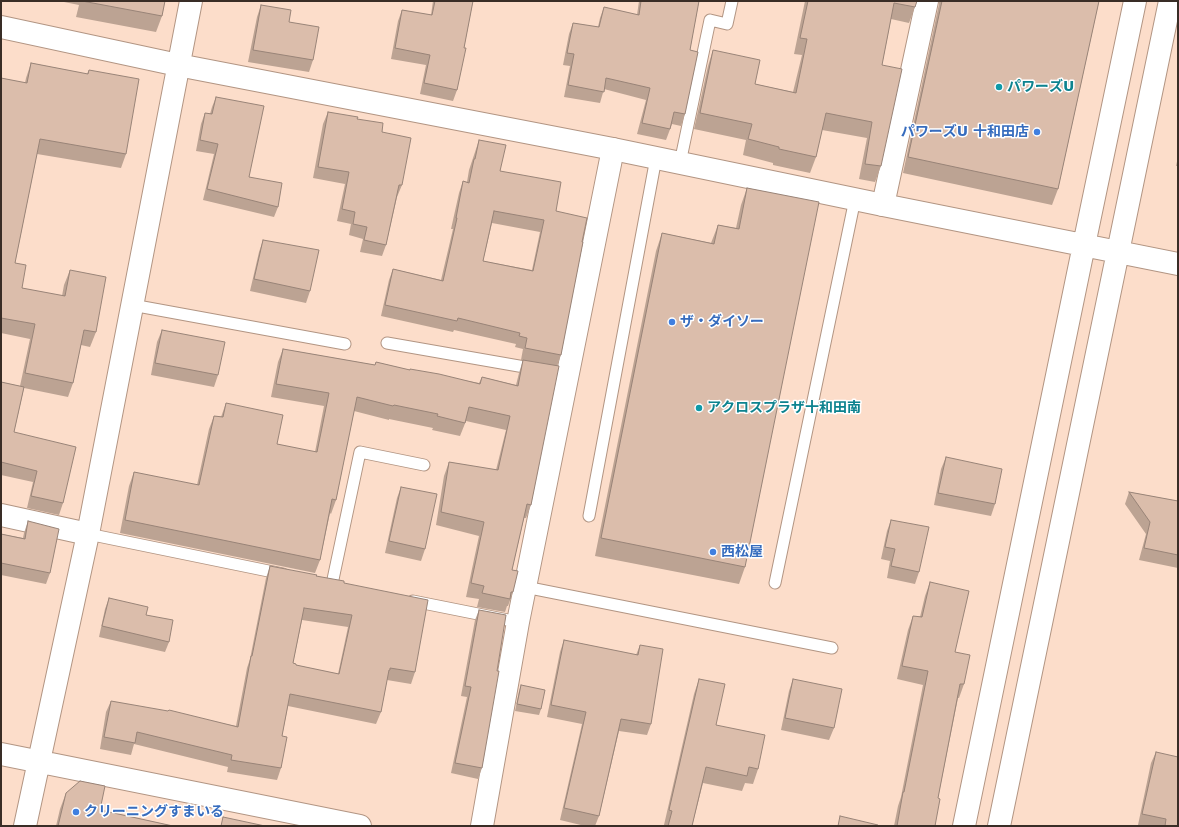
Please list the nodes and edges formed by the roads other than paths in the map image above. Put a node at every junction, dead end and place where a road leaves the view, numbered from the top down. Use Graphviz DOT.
graph roads {
  1 [pos="191,1"];
  2 [pos="732,1"];
  3 [pos="927,1"];
  4 [pos="1135,1"];
  5 [pos="1170,1"];
  6 [pos="2,31"];
  7 [pos="178,65"];
  8 [pos="613,149"];
  9 [pos="656,158"];
  10 [pos="680,163"];
  11 [pos="855,199"];
  12 [pos="883,205"];
  13 [pos="1084,245"];
  14 [pos="1117,252"];
  15 [pos="1178,264"];
  16 [pos="132,305"];
  17 [pos="387,343"];
  18 [pos="345,344"];
  19 [pos="544,371"];
  20 [pos="424,465"];
  21 [pos="1,515"];
  22 [pos="589,516"];
  23 [pos="88,534"];
  24 [pos="294,576"];
  25 [pos="775,583"];
  26 [pos="332,584"];
  27 [pos="525,587"];
  28 [pos="402,598"];
  29 [pos="518,622"];
  30 [pos="832,648"];
  31 [pos="1,754"];
  32 [pos="39,761"];
  33 [pos="25,826"];
  34 [pos="360,826"];
  35 [pos="482,826"];
  36 [pos="964,826"];
  37 [pos="999,826"];
  1 -- 7 [label="street"];
  2 -- 10 [label="lane"];
  3 -- 12 [label="street"];
  4 -- 13 [label="street"];
  5 -- 14 [label="street"];
  6 -- 7 [label="street"];
  7 -- 8 [label="street"];
  7 -- 16 [label="street"];
  8 -- 9 [label="street"];
  8 -- 27 [label="street"];
  9 -- 10 [label="street"];
  9 -- 22 [label="lane"];
  10 -- 11 [label="street"];
  11 -- 12 [label="street"];
  11 -- 25 [label="lane"];
  12 -- 13 [label="street"];
  13 -- 14 [label="street"];
  13 -- 36 [label="street"];
  14 -- 15 [label="street"];
  14 -- 37 [label="street"];
  16 -- 18 [label="lane"];
  16 -- 23 [label="street"];
  17 -- 19 [label="lane"];
  20 -- 26 [label="lane"];
  21 -- 23 [label="street"];
  23 -- 24 [label="lane"];
  23 -- 32 [label="street"];
  27 -- 29 [label="street"];
  27 -- 30 [label="lane"];
  28 -- 29 [label="lane"];
  29 -- 35 [label="street"];
  31 -- 32 [label="street"];
  32 -- 33 [label="street"];
  32 -- 34 [label="street"];
}
